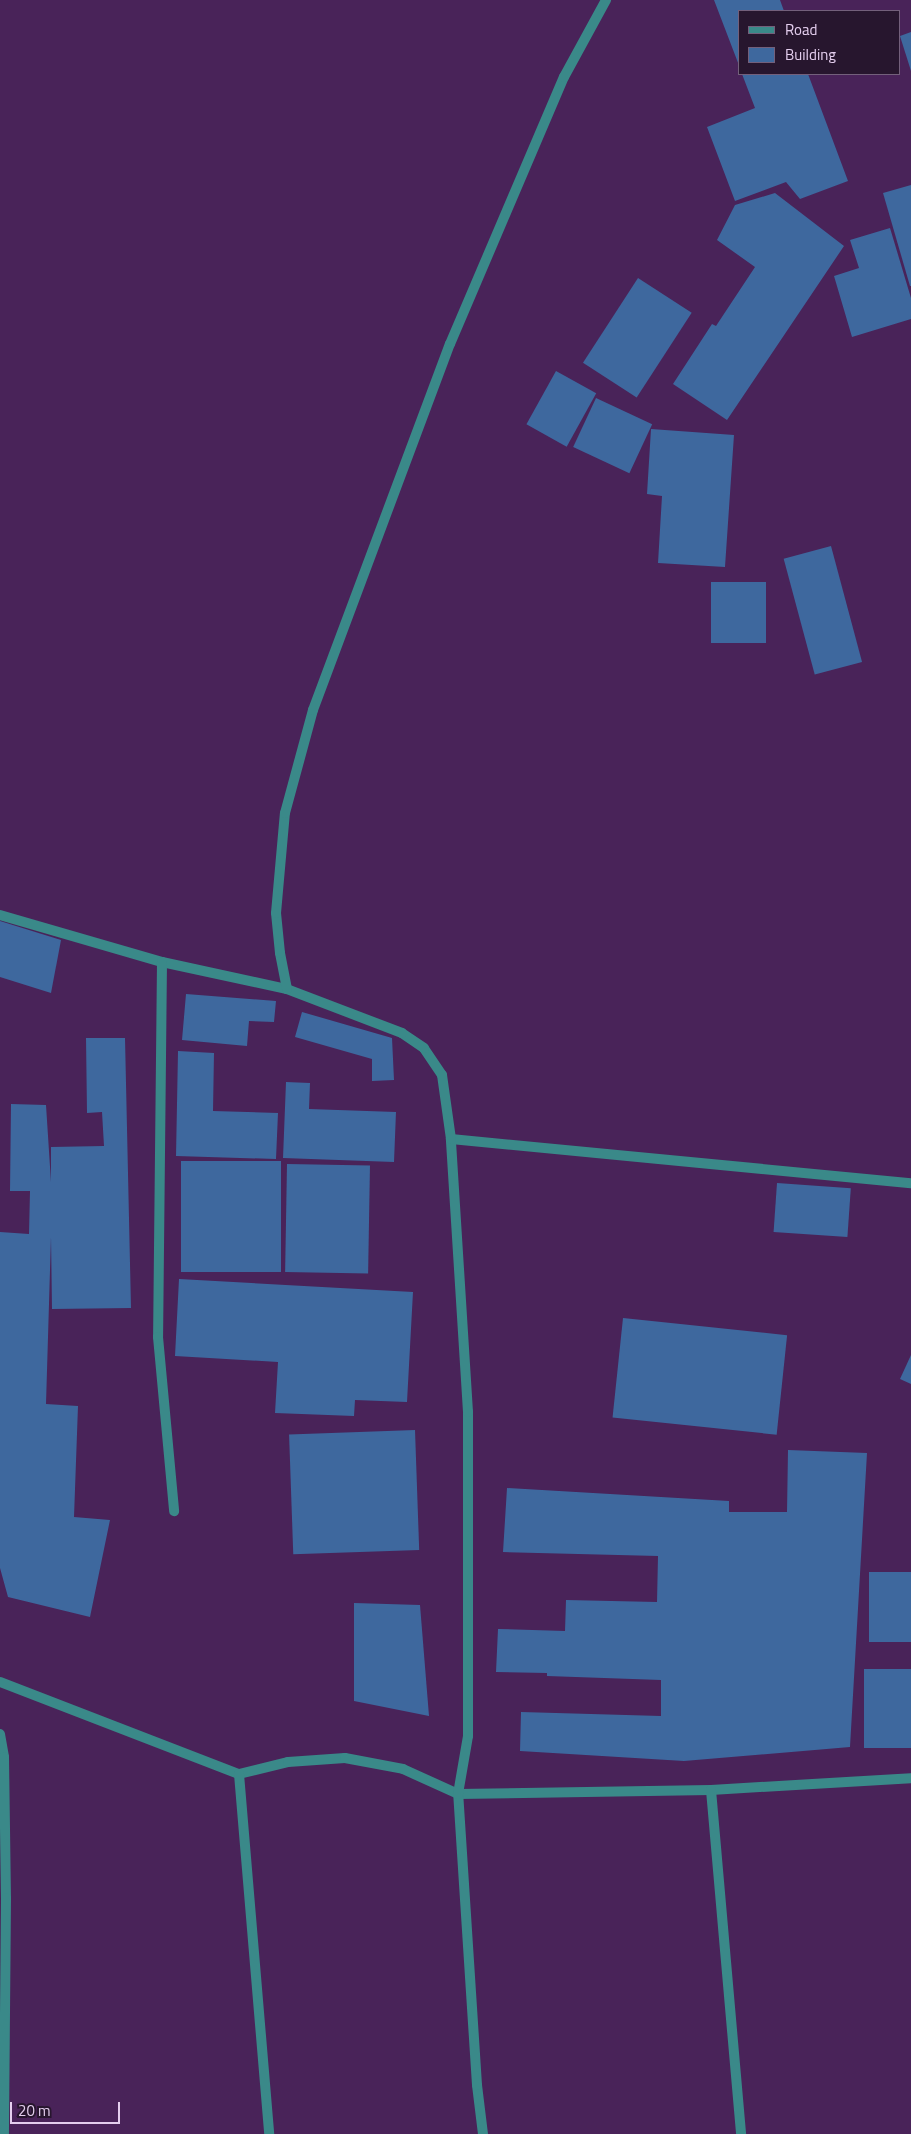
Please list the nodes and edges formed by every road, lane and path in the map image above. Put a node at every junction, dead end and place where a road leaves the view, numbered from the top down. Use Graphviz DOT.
graph roads {
  1 [pos="606,0"];
  2 [pos="0,915"];
  3 [pos="162,962"];
  4 [pos="287,989"];
  5 [pos="451,1139"];
  6 [pos="911,1183"];
  7 [pos="174,1510"];
  8 [pos="0,1682"];
  9 [pos="0,1734"];
  10 [pos="240,1774"];
  11 [pos="911,1778"];
  12 [pos="711,1790"];
  13 [pos="458,1794"];
  14 [pos="4,2134"];
  15 [pos="269,2134"];
  16 [pos="483,2134"];
  17 [pos="742,2134"];
  1 -- 4 [label="street"];
  2 -- 3 [label="street"];
  3 -- 4 [label="street"];
  3 -- 7 [label="street"];
  4 -- 5 [label="street"];
  5 -- 6 [label="street"];
  5 -- 13 [label="street"];
  8 -- 10 [label="street"];
  9 -- 14 [label="street"];
  10 -- 13 [label="street"];
  10 -- 15 [label="street"];
  11 -- 12 [label="street"];
  12 -- 13 [label="street"];
  12 -- 17 [label="street"];
  13 -- 16 [label="street"];
}
